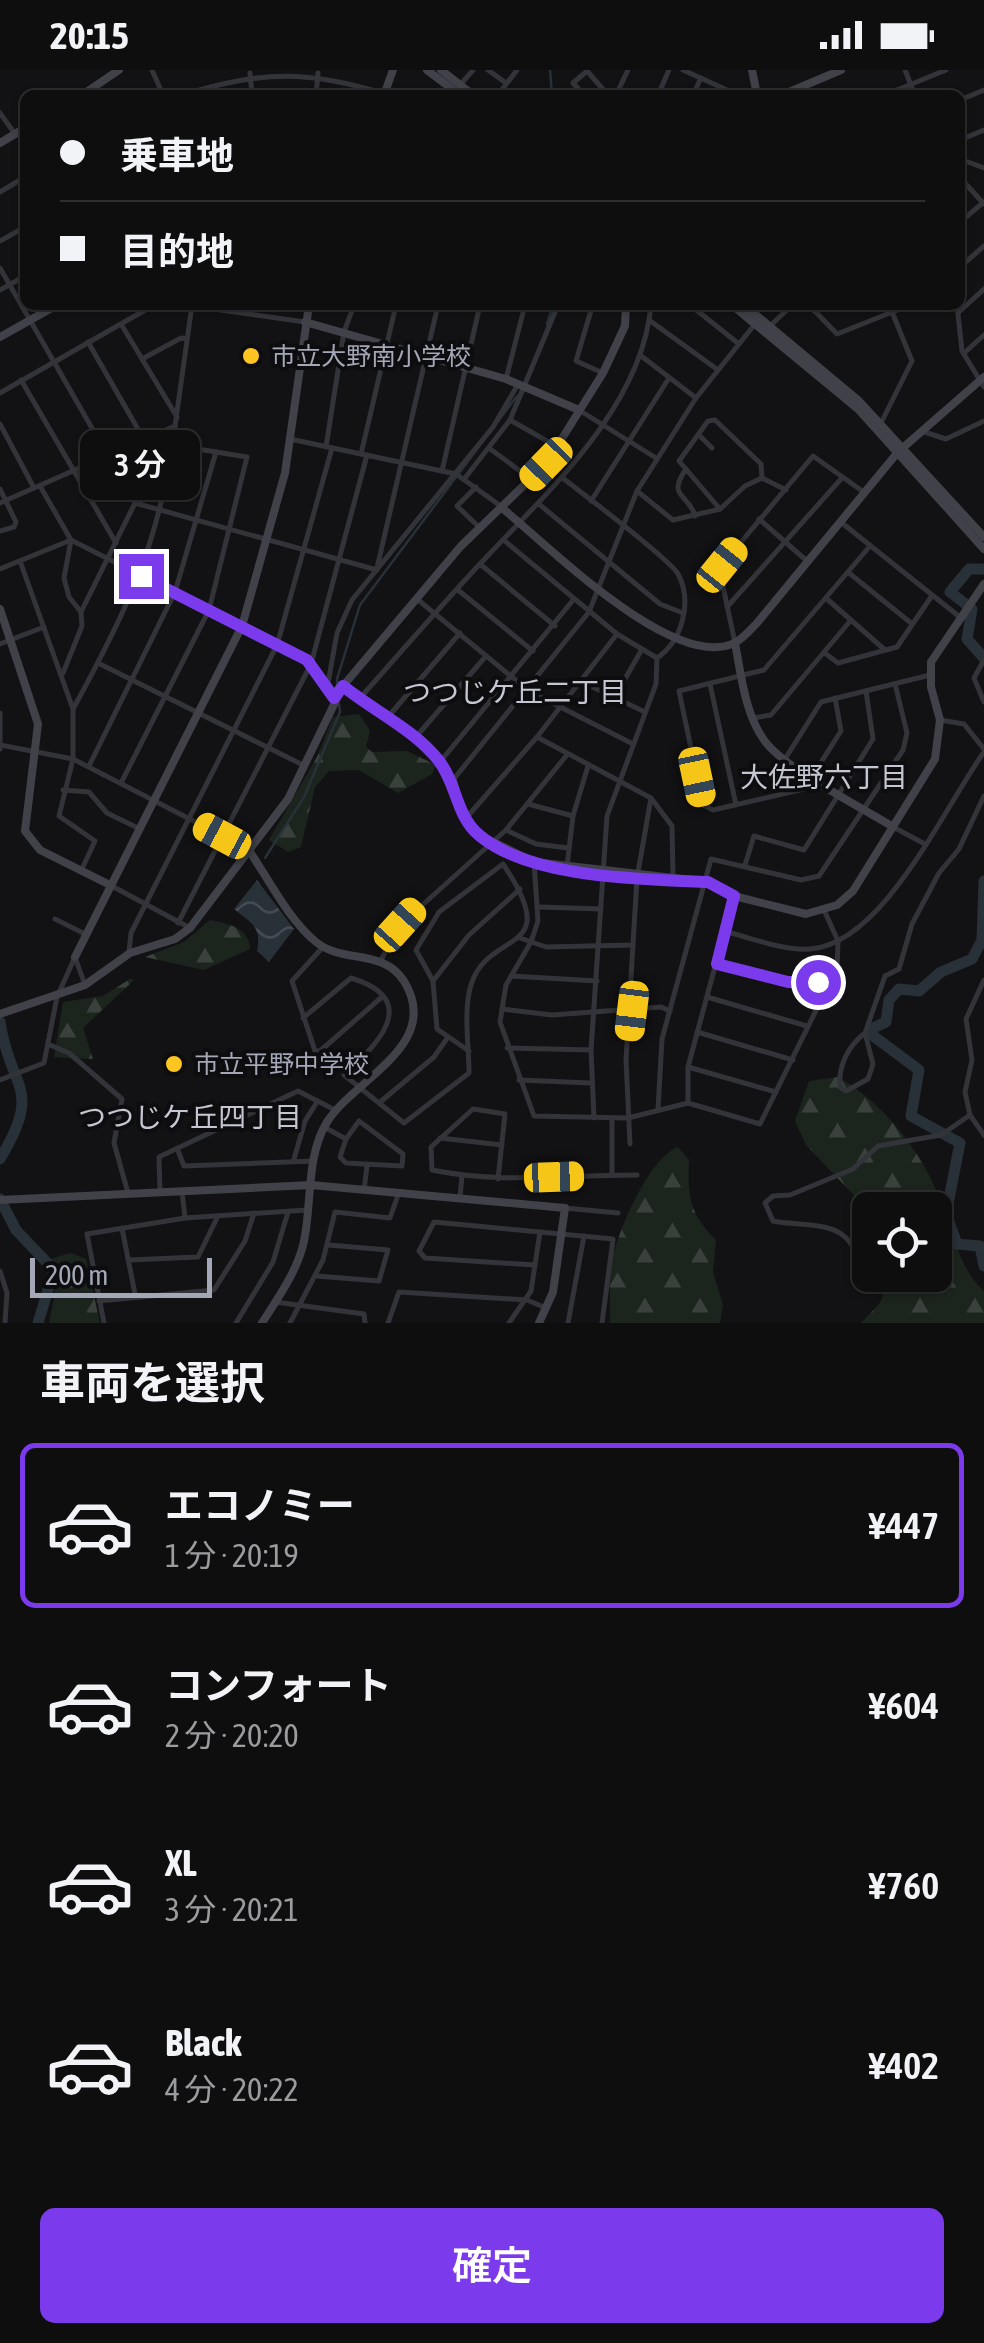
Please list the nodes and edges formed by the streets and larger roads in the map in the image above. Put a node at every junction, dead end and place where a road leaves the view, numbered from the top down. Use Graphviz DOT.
graph roads {
  1 [pos="119,70"];
  2 [pos="427,70"];
  3 [pos="441,70"];
  4 [pos="472,70"];
  5 [pos="488,70"];
  6 [pos="517,70"];
  7 [pos="682,70"];
  8 [pos="841,70"];
  9 [pos="905,70"];
  10 [pos="946,70"];
  11 [pos="318,71"];
  12 [pos="587,71"];
  13 [pos="250,72"];
  14 [pos="701,78"];
  15 [pos="507,83"];
  16 [pos="911,84"];
  17 [pos="89,90"];
  18 [pos="196,90"];
  19 [pos="374,90"];
  20 [pos="460,90"];
  21 [pos="502,90"];
  22 [pos="580,90"];
  23 [pos="604,90"];
  24 [pos="695,90"];
  25 [pos="725,90"];
  26 [pos="801,90"];
  27 [pos="897,90"];
  28 [pos="913,90"];
  29 [pos="0,113"];
  30 [pos="20,131"];
  31 [pos="14,134"];
  32 [pos="0,143"];
  33 [pos="965,183"];
  34 [pos="984,203"];
  35 [pos="0,268"];
  36 [pos="20,279"];
  37 [pos="10,284"];
  38 [pos="0,290"];
  39 [pos="20,302"];
  40 [pos="24,310"];
  41 [pos="48,310"];
  42 [pos="145,310"];
  43 [pos="191,310"];
  44 [pos="220,310"];
  45 [pos="307,310"];
  46 [pos="352,310"];
  47 [pos="394,310"];
  48 [pos="437,310"];
  49 [pos="479,310"];
  50 [pos="523,310"];
  51 [pos="556,310"];
  52 [pos="591,310"];
  53 [pos="626,310"];
  54 [pos="651,310"];
  55 [pos="696,310"];
  56 [pos="738,310"];
  57 [pos="749,310"];
  58 [pos="787,310"];
  59 [pos="814,310"];
  60 [pos="897,310"];
  61 [pos="958,310"];
  62 [pos="892,312"];
  63 [pos="30,320"];
  64 [pos="650,320"];
  65 [pos="305,322"];
  66 [pos="755,323"];
  67 [pos="121,324"];
  68 [pos="767,329"];
  69 [pos="344,332"];
  70 [pos="984,335"];
  71 [pos="0,337"];
  72 [pos="187,339"];
  73 [pos="88,342"];
  74 [pos="384,344"];
  75 [pos="739,344"];
  76 [pos="964,353"];
  77 [pos="424,355"];
  78 [pos="640,356"];
  79 [pos="142,359"];
  80 [pos="55,360"];
  81 [pos="465,366"];
  82 [pos="718,370"];
  83 [pos="603,373"];
  84 [pos="668,378"];
  85 [pos="506,379"];
  86 [pos="20,380"];
  87 [pos="983,381"];
  88 [pos="523,385"];
  89 [pos="0,393"];
  90 [pos="696,398"];
  91 [pos="579,410"];
  92 [pos="176,416"];
  93 [pos="510,420"];
  94 [pos="984,421"];
  95 [pos="600,422"];
  96 [pos="881,423"];
  97 [pos="0,424"];
  98 [pos="175,426"];
  99 [pos="922,431"];
  100 [pos="699,435"];
  101 [pos="290,439"];
  102 [pos="142,440"];
  103 [pos="628,440"];
  104 [pos="173,445"];
  105 [pos="329,447"];
  106 [pos="558,447"];
  107 [pos="489,448"];
  108 [pos="712,448"];
  109 [pos="900,450"];
  110 [pos="216,452"];
  111 [pos="364,455"];
  112 [pos="108,456"];
  113 [pos="656,458"];
  114 [pos="404,463"];
  115 [pos="686,469"];
  116 [pos="74,471"];
  117 [pos="442,471"];
  118 [pos="456,474"];
  119 [pos="465,478"];
  120 [pos="762,478"];
  121 [pos="842,478"];
  122 [pos="532,479"];
  123 [pos="564,479"];
  124 [pos="167,481"];
  125 [pos="476,487"];
  126 [pos="37,488"];
  127 [pos="0,490"];
  128 [pos="786,490"];
  129 [pos="637,491"];
  130 [pos="865,493"];
  131 [pos="591,500"];
  132 [pos="4,502"];
  133 [pos="134,503"];
  134 [pos="540,505"];
  135 [pos="502,508"];
  136 [pos="720,508"];
  137 [pos="161,512"];
  138 [pos="695,516"];
  139 [pos="760,519"];
  140 [pos="196,521"];
  141 [pos="842,523"];
  142 [pos="521,524"];
  143 [pos="624,528"];
  144 [pos="481,529"];
  145 [pos="0,531"];
  146 [pos="231,531"];
  147 [pos="984,538"];
  148 [pos="71,540"];
  149 [pos="266,540"];
  150 [pos="506,542"];
  151 [pos="787,542"];
  152 [pos="116,543"];
  153 [pos="870,546"];
  154 [pos="984,549"];
  155 [pos="304,551"];
  156 [pos="107,559"];
  157 [pos="340,560"];
  158 [pos="20,561"];
  159 [pos="807,561"];
  160 [pos="480,564"];
  161 [pos="610,565"];
  162 [pos="0,569"];
  163 [pos="377,570"];
  164 [pos="848,573"];
  165 [pos="141,576"];
  166 [pos="982,588"];
  167 [pos="601,589"];
  168 [pos="458,590"];
  169 [pos="175,592"];
  170 [pos="931,597"];
  171 [pos="574,598"];
  172 [pos="417,599"];
  173 [pos="827,599"];
  174 [pos="727,607"];
  175 [pos="0,609"];
  176 [pos="209,610"];
  177 [pos="81,612"];
  178 [pos="589,612"];
  179 [pos="435,613"];
  180 [pos="684,613"];
  181 [pos="962,617"];
  182 [pos="851,620"];
  183 [pos="912,623"];
  184 [pos="242,626"];
  185 [pos="554,626"];
  186 [pos="45,627"];
  187 [pos="460,634"];
  188 [pos="616,634"];
  189 [pos="678,639"];
  190 [pos="11,640"];
  191 [pos="736,643"];
  192 [pos="0,644"];
  193 [pos="277,646"];
  194 [pos="534,651"];
  195 [pos="642,651"];
  196 [pos="886,651"];
  197 [pos="825,653"];
  198 [pos="486,656"];
  199 [pos="657,658"];
  200 [pos="984,660"];
  201 [pos="98,663"];
  202 [pos="311,664"];
  203 [pos="62,674"];
  204 [pos="930,675"];
  205 [pos="742,676"];
  206 [pos="513,677"];
  207 [pos="132,680"];
  208 [pos="582,682"];
  209 [pos="328,684"];
  210 [pos="710,684"];
  211 [pos="895,684"];
  212 [pos="343,686"];
  213 [pos="529,691"];
  214 [pos="866,691"];
  215 [pos="165,696"];
  216 [pos="334,698"];
  217 [pos="614,698"];
  218 [pos="835,698"];
  219 [pos="359,700"];
  220 [pos="984,702"];
  221 [pos="73,709"];
  222 [pos="560,709"];
  223 [pos="0,712"];
  224 [pos="644,712"];
  225 [pos="198,713"];
  226 [pos="753,718"];
  227 [pos="386,719"];
  228 [pos="940,720"];
  229 [pos="234,730"];
  230 [pos="538,737"];
  231 [pos="415,738"];
  232 [pos="631,743"];
  233 [pos="0,747"];
  234 [pos="267,747"];
  235 [pos="984,750"];
  236 [pos="36,752"];
  237 [pos="566,756"];
  238 [pos="74,759"];
  239 [pos="785,759"];
  240 [pos="440,762"];
  241 [pos="302,765"];
  242 [pos="89,766"];
  243 [pos="588,766"];
  244 [pos="813,778"];
  245 [pos="452,780"];
  246 [pos="619,781"];
  247 [pos="121,783"];
  248 [pos="63,790"];
  249 [pos="839,794"];
  250 [pos="984,796"];
  251 [pos="651,798"];
  252 [pos="154,800"];
  253 [pos="528,804"];
  254 [pos="736,805"];
  255 [pos="866,810"];
  256 [pos="573,816"];
  257 [pos="190,818"];
  258 [pos="466,819"];
  259 [pos="893,827"];
  260 [pos="140,829"];
  261 [pos="506,830"];
  262 [pos="222,836"];
  263 [pos="492,843"];
  264 [pos="923,843"];
  265 [pos="568,848"];
  266 [pos="248,849"];
  267 [pos="534,862"];
  268 [pos="745,865"];
  269 [pos="566,868"];
  270 [pos="81,871"];
  271 [pos="600,874"];
  272 [pos="637,878"];
  273 [pos="672,880"];
  274 [pos="708,882"];
  275 [pos="110,886"];
  276 [pos="520,889"];
  277 [pos="734,896"];
  278 [pos="146,904"];
  279 [pos="540,908"];
  280 [pos="600,909"];
  281 [pos="824,910"];
  282 [pos="55,919"];
  283 [pos="178,923"];
  284 [pos="190,928"];
  285 [pos="726,932"];
  286 [pos="85,934"];
  287 [pos="520,938"];
  288 [pos="838,941"];
  289 [pos="532,942"];
  290 [pos="633,945"];
  291 [pos="324,947"];
  292 [pos="599,948"];
  293 [pos="130,953"];
  294 [pos="75,957"];
  295 [pos="380,960"];
  296 [pos="717,964"];
  297 [pos="511,976"];
  298 [pos="984,980"];
  299 [pos="433,981"];
  300 [pos="597,981"];
  301 [pos="830,981"];
  302 [pos="85,984"];
  303 [pos="383,996"];
  304 [pos="57,997"];
  305 [pos="707,998"];
  306 [pos="502,1009"];
  307 [pos="670,1010"];
  308 [pos="632,1011"];
  309 [pos="4,1013"];
  310 [pos="595,1014"];
  311 [pos="303,1018"];
  312 [pos="807,1026"];
  313 [pos="696,1032"];
  314 [pos="865,1033"];
  315 [pos="448,1038"];
  316 [pos="50,1045"];
  317 [pos="507,1048"];
  318 [pos="591,1050"];
  319 [pos="469,1051"];
  320 [pos="793,1060"];
  321 [pos="688,1067"];
  322 [pos="0,1080"];
  323 [pos="519,1080"];
  324 [pos="590,1083"];
  325 [pos="358,1088"];
  326 [pos="776,1092"];
  327 [pos="317,1102"];
  328 [pos="379,1103"];
  329 [pos="688,1103"];
  330 [pos="658,1108"];
  331 [pos="335,1110"];
  332 [pos="970,1115"];
  333 [pos="594,1118"];
  334 [pos="628,1118"];
  335 [pos="612,1119"];
  336 [pos="324,1127"];
  337 [pos="984,1135"];
  338 [pos="440,1138"];
  339 [pos="346,1139"];
  340 [pos="630,1144"];
  341 [pos="502,1145"];
  342 [pos="177,1148"];
  343 [pos="294,1159"];
  344 [pos="314,1161"];
  345 [pos="367,1166"];
  346 [pos="637,1174"];
  347 [pos="612,1175"];
  348 [pos="462,1176"];
  349 [pos="498,1179"];
  350 [pos="311,1185"];
  351 [pos="182,1190"];
  352 [pos="364,1190"];
  353 [pos="160,1191"];
  354 [pos="400,1192"];
  355 [pos="128,1193"];
  356 [pos="460,1197"];
  357 [pos="0,1200"];
  358 [pos="565,1208"];
  359 [pos="310,1209"];
  360 [pos="288,1212"];
  361 [pos="254,1213"];
  362 [pos="618,1213"];
  363 [pos="218,1216"];
  364 [pos="185,1218"];
  365 [pos="122,1228"];
  366 [pos="540,1232"];
  367 [pos="562,1234"];
  368 [pos="584,1236"];
  369 [pos="329,1245"];
  370 [pos="852,1246"];
  371 [pos="128,1260"];
  372 [pos="535,1265"];
  373 [pos="0,1272"];
  374 [pos="317,1276"];
  375 [pos="135,1295"];
  376 [pos="99,1300"];
  377 [pos="527,1300"];
  378 [pos="275,1302"];
  379 [pos="299,1307"];
  380 [pos="548,1308"];
  381 [pos="5,1323"];
  382 [pos="104,1323"];
  383 [pos="236,1323"];
  384 [pos="262,1323"];
  385 [pos="290,1323"];
  386 [pos="365,1323"];
  387 [pos="388,1323"];
  388 [pos="508,1323"];
  389 [pos="539,1323"];
  390 [pos="568,1323"];
  391 [pos="602,1323"];
  1 -- 17 [label="street"];
  2 -- 20 [label="street"];
  3 -- 20 [label="street"];
  4 -- 20 [label="street"];
  5 -- 15 [label="street"];
  6 -- 15 [label="street"];
  7 -- 14 [label="street"];
  8 -- 26 [label="street"];
  9 -- 16 [label="street"];
  10 -- 16 [label="street"];
  11 -- 13 [label="street"];
  11 -- 19 [label="street"];
  12 -- 22 [label="street"];
  12 -- 23 [label="street"];
  13 -- 18 [label="street"];
  14 -- 24 [label="street"];
  14 -- 25 [label="street"];
  15 -- 21 [label="street"];
  16 -- 27 [label="street"];
  16 -- 28 [label="street"];
  29 -- 31 [label="street"];
  30 -- 31 [label="street"];
  31 -- 32 [label="street"];
  33 -- 34 [label="street"];
  35 -- 37 [label="street"];
  36 -- 37 [label="street"];
  37 -- 38 [label="street"];
  37 -- 39 [label="street"];
  40 -- 63 [label="street"];
  41 -- 63 [label="street"];
  42 -- 67 [label="street"];
  43 -- 72 [label="street"];
  44 -- 65 [label="street"];
  45 -- 65 [label="street"];
  46 -- 69 [label="street"];
  47 -- 74 [label="street"];
  48 -- 77 [label="street"];
  49 -- 81 [label="street"];
  50 -- 85 [label="street"];
  51 -- 88 [label="street"];
  52 -- 83 [label="street"];
  53 -- 83 [label="street"];
  54 -- 64 [label="street"];
  55 -- 75 [label="street"];
  56 -- 66 [label="street"];
  57 -- 68 [label="street"];
  58 -- 68 [label="street"];
  59 -- 62 [label="street"];
  60 -- 62 [label="street"];
  61 -- 76 [label="street"];
  62 -- 96 [label="street"];
  63 -- 71 [label="street"];
  63 -- 80 [label="street"];
  64 -- 78 [label="street"];
  64 -- 82 [label="street"];
  65 -- 69 [label="street"];
  65 -- 101 [label="street"];
  66 -- 68 [label="street"];
  66 -- 75 [label="street"];
  67 -- 73 [label="street"];
  67 -- 79 [label="street"];
  68 -- 96 [label="street"];
  68 -- 109 [label="street"];
  69 -- 74 [label="street"];
  69 -- 105 [label="street"];
  70 -- 76 [label="street"];
  72 -- 79 [label="street"];
  72 -- 92 [label="street"];
  73 -- 80 [label="street"];
  73 -- 102 [label="street"];
  74 -- 77 [label="street"];
  74 -- 111 [label="street"];
  75 -- 82 [label="street"];
  76 -- 87 [label="street"];
  77 -- 81 [label="street"];
  77 -- 114 [label="street"];
  78 -- 84 [label="street"];
  78 -- 95 [label="street"];
  79 -- 92 [label="street"];
  80 -- 86 [label="street"];
  80 -- 112 [label="street"];
  81 -- 85 [label="street"];
  81 -- 117 [label="street"];
  82 -- 90 [label="street"];
  83 -- 91 [label="street"];
  84 -- 90 [label="street"];
  84 -- 103 [label="street"];
  85 -- 88 [label="street"];
  86 -- 89 [label="street"];
  86 -- 116 [label="street"];
  87 -- 99 [label="street"];
  88 -- 91 [label="street"];
  88 -- 93 [label="street"];
  88 -- 118 [label="street"];
  90 -- 113 [label="street"];
  91 -- 95 [label="street"];
  91 -- 106 [label="street"];
  92 -- 98 [label="street"];
  93 -- 106 [label="street"];
  93 -- 107 [label="street"];
  94 -- 99 [label="street"];
  95 -- 103 [label="street"];
  95 -- 123 [label="street"];
  96 -- 109 [label="street"];
  97 -- 126 [label="street"];
  98 -- 102 [label="street"];
  98 -- 104 [label="street"];
  99 -- 109 [label="street"];
  100 -- 108 [label="street"];
  100 -- 115 [label="street"];
  100 -- 120 [label="street"];
  101 -- 105 [label="street"];
  101 -- 149 [label="street"];
  102 -- 112 [label="street"];
  102 -- 124 [label="street"];
  103 -- 113 [label="street"];
  103 -- 131 [label="street"];
  104 -- 110 [label="street"];
  104 -- 124 [label="street"];
  105 -- 111 [label="street"];
  105 -- 155 [label="street"];
  106 -- 122 [label="street"];
  107 -- 119 [label="street"];
  107 -- 122 [label="street"];
  109 -- 130 [label="street"];
  109 -- 147 [label="street"];
  109 -- 154 [label="street"];
  110 -- 140 [label="street"];
  110 -- 146 [label="street"];
  111 -- 114 [label="street"];
  111 -- 157 [label="street"];
  112 -- 116 [label="street"];
  112 -- 133 [label="street"];
  113 -- 129 [label="street"];
  114 -- 117 [label="street"];
  114 -- 163 [label="street"];
  115 -- 136 [label="street"];
  115 -- 138 [label="street"];
  116 -- 126 [label="street"];
  116 -- 152 [label="street"];
  117 -- 118 [label="street"];
  118 -- 119 [label="street"];
  118 -- 163 [label="street"];
  119 -- 125 [label="street"];
  120 -- 128 [label="street"];
  120 -- 136 [label="street"];
  121 -- 128 [label="street"];
  121 -- 130 [label="street"];
  121 -- 151 [label="street"];
  122 -- 135 [label="street"];
  123 -- 131 [label="street"];
  123 -- 134 [label="street"];
  124 -- 137 [label="street"];
  125 -- 135 [label="street"];
  125 -- 144 [label="street"];
  126 -- 132 [label="street"];
  126 -- 148 [label="street"];
  127 -- 132 [label="street"];
  128 -- 139 [label="street"];
  129 -- 138 [label="street"];
  129 -- 143 [label="street"];
  130 -- 141 [label="street"];
  131 -- 143 [label="street"];
  132 -- 145 [label="street"];
  133 -- 137 [label="street"];
  133 -- 152 [label="street"];
  134 -- 142 [label="street"];
  134 -- 161 [label="street"];
  135 -- 142 [label="street"];
  135 -- 144 [label="street"];
  136 -- 138 [label="street"];
  137 -- 140 [label="street"];
  137 -- 165 [label="street"];
  139 -- 151 [label="street"];
  139 -- 174 [label="street"];
  140 -- 146 [label="street"];
  140 -- 169 [label="street"];
  141 -- 153 [label="street"];
  141 -- 159 [label="street"];
  142 -- 150 [label="street"];
  142 -- 167 [label="street"];
  143 -- 161 [label="street"];
  143 -- 180 [label="street"];
  144 -- 172 [label="street"];
  146 -- 149 [label="street"];
  146 -- 176 [label="street"];
  148 -- 156 [label="street"];
  148 -- 158 [label="street"];
  148 -- 177 [label="street"];
  149 -- 155 [label="street"];
  149 -- 184 [label="street"];
  150 -- 160 [label="street"];
  150 -- 171 [label="street"];
  151 -- 159 [label="street"];
  151 -- 174 [label="street"];
  152 -- 156 [label="street"];
  153 -- 164 [label="street"];
  153 -- 170 [label="street"];
  155 -- 157 [label="street"];
  155 -- 193 [label="street"];
  156 -- 165 [label="street"];
  156 -- 177 [label="street"];
  157 -- 163 [label="street"];
  157 -- 202 [label="street"];
  158 -- 162 [label="street"];
  158 -- 186 [label="street"];
  159 -- 191 [label="street"];
  160 -- 168 [label="street"];
  160 -- 185 [label="street"];
  161 -- 167 [label="street"];
  161 -- 180 [label="street"];
  163 -- 209 [label="street"];
  164 -- 173 [label="street"];
  164 -- 183 [label="street"];
  165 -- 169 [label="street"];
  165 -- 201 [label="street"];
  166 -- 181 [label="street"];
  167 -- 178 [label="street"];
  167 -- 189 [label="street"];
  168 -- 179 [label="street"];
  168 -- 194 [label="street"];
  169 -- 176 [label="street"];
  169 -- 207 [label="street"];
  170 -- 181 [label="street"];
  170 -- 183 [label="street"];
  171 -- 178 [label="street"];
  171 -- 185 [label="street"];
  172 -- 179 [label="street"];
  172 -- 212 [label="street"];
  173 -- 182 [label="street"];
  173 -- 205 [label="street"];
  174 -- 191 [label="street"];
  175 -- 190 [label="street"];
  176 -- 184 [label="street"];
  176 -- 215 [label="street"];
  177 -- 203 [label="street"];
  178 -- 188 [label="street"];
  178 -- 213 [label="street"];
  179 -- 187 [label="street"];
  179 -- 219 [label="street"];
  180 -- 189 [label="street"];
  181 -- 204 [label="street"];
  182 -- 196 [label="street"];
  182 -- 197 [label="street"];
  183 -- 196 [label="street"];
  184 -- 193 [label="street"];
  184 -- 225 [label="street"];
  185 -- 194 [label="street"];
  186 -- 190 [label="street"];
  186 -- 203 [label="street"];
  187 -- 198 [label="street"];
  187 -- 227 [label="street"];
  188 -- 195 [label="street"];
  188 -- 208 [label="street"];
  189 -- 191 [label="street"];
  189 -- 199 [label="street"];
  190 -- 192 [label="street"];
  190 -- 236 [label="street"];
  191 -- 205 [label="street"];
  193 -- 202 [label="street"];
  193 -- 229 [label="street"];
  194 -- 206 [label="street"];
  195 -- 199 [label="street"];
  195 -- 217 [label="street"];
  196 -- 197 [label="street"];
  197 -- 226 [label="street"];
  198 -- 206 [label="street"];
  198 -- 231 [label="street"];
  199 -- 224 [label="street"];
  200 -- 220 [label="street"];
  201 -- 207 [label="street"];
  201 -- 221 [label="street"];
  202 -- 209 [label="street"];
  202 -- 234 [label="street"];
  203 -- 221 [label="street"];
  204 -- 211 [label="street"];
  204 -- 228 [label="street"];
  205 -- 210 [label="street"];
  205 -- 226 [label="street"];
  206 -- 213 [label="street"];
  206 -- 240 [label="street"];
  207 -- 215 [label="street"];
  207 -- 242 [label="street"];
  208 -- 217 [label="street"];
  208 -- 222 [label="street"];
  209 -- 216 [label="street"];
  210 -- 254 [label="street"];
  210 -- 254 [label="street"];
  211 -- 214 [label="street"];
  211 -- 255 [label="street"];
  212 -- 216 [label="street"];
  212 -- 219 [label="street"];
  213 -- 222 [label="street"];
  213 -- 245 [label="street"];
  214 -- 218 [label="street"];
  214 -- 249 [label="street"];
  215 -- 225 [label="street"];
  215 -- 247 [label="street"];
  216 -- 241 [label="street"];
  217 -- 224 [label="street"];
  218 -- 239 [label="street"];
  218 -- 244 [label="street"];
  219 -- 227 [label="street"];
  221 -- 238 [label="street"];
  222 -- 230 [label="street"];
  222 -- 232 [label="street"];
  223 -- 233 [label="street"];
  224 -- 232 [label="street"];
  225 -- 229 [label="street"];
  225 -- 252 [label="street"];
  226 -- 239 [label="street"];
  227 -- 231 [label="street"];
  228 -- 235 [label="street"];
  228 -- 259 [label="street"];
  229 -- 234 [label="street"];
  229 -- 257 [label="street"];
  230 -- 237 [label="street"];
  230 -- 258 [label="street"];
  231 -- 240 [label="street"];
  232 -- 246 [label="street"];
  233 -- 236 [label="street"];
  234 -- 241 [label="street"];
  234 -- 262 [label="street"];
  235 -- 264 [label="street"];
  236 -- 238 [label="street"];
  236 -- 270 [label="street"];
  237 -- 243 [label="street"];
  237 -- 253 [label="street"];
  238 -- 242 [label="street"];
  238 -- 248 [label="street"];
  239 -- 244 [label="street"];
  240 -- 245 [label="street"];
  241 -- 266 [label="street"];
  242 -- 247 [label="street"];
  243 -- 246 [label="street"];
  243 -- 256 [label="street"];
  244 -- 249 [label="street"];
  244 -- 254 [label="street"];
  245 -- 258 [label="street"];
  246 -- 251 [label="street"];
  246 -- 271 [label="street"];
  247 -- 252 [label="street"];
  248 -- 260 [label="street"];
  248 -- 270 [label="street"];
  249 -- 255 [label="street"];
  249 -- 268 [label="street"];
  250 -- 314 [label="street"];
  251 -- 272 [label="street"];
  251 -- 273 [label="street"];
  252 -- 257 [label="street"];
  252 -- 260 [label="street"];
  253 -- 256 [label="street"];
  253 -- 261 [label="street"];
  255 -- 259 [label="street"];
  255 -- 268 [label="street"];
  256 -- 265 [label="street"];
  257 -- 262 [label="street"];
  257 -- 278 [label="street"];
  258 -- 263 [label="street"];
  259 -- 264 [label="street"];
  259 -- 281 [label="street"];
  260 -- 275 [label="street"];
  261 -- 263 [label="street"];
  261 -- 265 [label="street"];
  262 -- 266 [label="street"];
  262 -- 283 [label="street"];
  263 -- 267 [label="street"];
  263 -- 295 [label="street"];
  264 -- 288 [label="street"];
  265 -- 269 [label="street"];
  266 -- 284 [label="street"];
  266 -- 291 [label="street"];
  267 -- 269 [label="street"];
  267 -- 279 [label="street"];
  268 -- 274 [label="street"];
  269 -- 271 [label="street"];
  270 -- 275 [label="street"];
  271 -- 272 [label="street"];
  271 -- 280 [label="street"];
  272 -- 273 [label="street"];
  272 -- 290 [label="street"];
  273 -- 274 [label="street"];
  274 -- 277 [label="street"];
  274 -- 307 [label="street"];
  275 -- 278 [label="street"];
  275 -- 286 [label="street"];
  276 -- 287 [label="street"];
  276 -- 299 [label="street"];
  276 -- 299 [label="street"];
  277 -- 281 [label="street"];
  277 -- 285 [label="street"];
  278 -- 283 [label="street"];
  278 -- 293 [label="street"];
  279 -- 280 [label="street"];
  279 -- 289 [label="street"];
  280 -- 292 [label="street"];
  281 -- 288 [label="street"];
  282 -- 286 [label="street"];
  283 -- 284 [label="street"];
  284 -- 293 [label="street"];
  285 -- 288 [label="street"];
  285 -- 296 [label="street"];
  286 -- 294 [label="street"];
  287 -- 289 [label="street"];
  287 -- 319 [label="street"];
  288 -- 301 [label="street"];
  289 -- 292 [label="street"];
  289 -- 297 [label="street"];
  290 -- 292 [label="street"];
  290 -- 308 [label="street"];
  291 -- 295 [label="street"];
  291 -- 311 [label="street"];
  292 -- 300 [label="street"];
  293 -- 302 [label="street"];
  294 -- 302 [label="street"];
  294 -- 304 [label="street"];
  295 -- 325 [label="street"];
  296 -- 301 [label="street"];
  296 -- 305 [label="street"];
  297 -- 300 [label="street"];
  297 -- 306 [label="street"];
  298 -- 332 [label="street"];
  299 -- 315 [label="street"];
  300 -- 310 [label="street"];
  301 -- 312 [label="street"];
  302 -- 304 [label="street"];
  303 -- 311 [label="street"];
  303 -- 311 [label="street"];
  303 -- 325 [label="street"];
  304 -- 309 [label="street"];
  304 -- 316 [label="street"];
  305 -- 312 [label="street"];
  305 -- 313 [label="street"];
  306 -- 310 [label="street"];
  306 -- 317 [label="street"];
  307 -- 308 [label="street"];
  307 -- 330 [label="street"];
  308 -- 310 [label="street"];
  308 -- 334 [label="street"];
  310 -- 318 [label="street"];
  312 -- 320 [label="street"];
  313 -- 320 [label="street"];
  313 -- 321 [label="street"];
  314 -- 314 [label="street"];
  315 -- 319 [label="street"];
  315 -- 328 [label="street"];
  316 -- 322 [label="street"];
  316 -- 355 [label="street"];
  317 -- 318 [label="street"];
  317 -- 323 [label="street"];
  318 -- 324 [label="street"];
  319 -- 328 [label="street"];
  320 -- 326 [label="street"];
  321 -- 326 [label="street"];
  321 -- 329 [label="street"];
  323 -- 324 [label="street"];
  323 -- 333 [label="street"];
  324 -- 333 [label="street"];
  325 -- 328 [label="street"];
  325 -- 331 [label="street"];
  326 -- 329 [label="street"];
  327 -- 331 [label="street"];
  327 -- 342 [label="street"];
  327 -- 343 [label="street"];
  329 -- 330 [label="street"];
  330 -- 334 [label="street"];
  331 -- 336 [label="street"];
  332 -- 337 [label="street"];
  332 -- 370 [label="street"];
  333 -- 335 [label="street"];
  334 -- 335 [label="street"];
  334 -- 340 [label="street"];
  335 -- 347 [label="street"];
  336 -- 339 [label="street"];
  336 -- 344 [label="street"];
  338 -- 341 [label="street"];
  338 -- 341 [label="street"];
  338 -- 348 [label="street"];
  339 -- 345 [label="street"];
  339 -- 345 [label="street"];
  341 -- 349 [label="street"];
  342 -- 343 [label="street"];
  342 -- 353 [label="street"];
  343 -- 344 [label="street"];
  344 -- 350 [label="street"];
  345 -- 352 [label="street"];
  346 -- 347 [label="street"];
  347 -- 349 [label="street"];
  348 -- 349 [label="street"];
  348 -- 356 [label="street"];
  350 -- 351 [label="street"];
  350 -- 352 [label="street"];
  350 -- 359 [label="street"];
  351 -- 353 [label="street"];
  351 -- 364 [label="street"];
  352 -- 354 [label="street"];
  353 -- 355 [label="street"];
  354 -- 356 [label="street"];
  354 -- 369 [label="street"];
  355 -- 357 [label="street"];
  356 -- 358 [label="street"];
  358 -- 362 [label="street"];
  358 -- 367 [label="street"];
  359 -- 360 [label="street"];
  359 -- 378 [label="street"];
  360 -- 361 [label="street"];
  360 -- 383 [label="street"];
  361 -- 363 [label="street"];
  361 -- 375 [label="street"];
  363 -- 364 [label="street"];
  363 -- 371 [label="street"];
  364 -- 365 [label="street"];
  365 -- 371 [label="street"];
  365 -- 376 [label="street"];
  366 -- 367 [label="street"];
  366 -- 372 [label="street"];
  366 -- 372 [label="street"];
  367 -- 368 [label="street"];
  367 -- 380 [label="street"];
  368 -- 390 [label="street"];
  368 -- 391 [label="street"];
  369 -- 374 [label="street"];
  369 -- 374 [label="street"];
  371 -- 375 [label="street"];
  372 -- 377 [label="street"];
  373 -- 381 [label="street"];
  374 -- 379 [label="street"];
  375 -- 376 [label="street"];
  376 -- 382 [label="street"];
  377 -- 380 [label="street"];
  377 -- 387 [label="street"];
  377 -- 388 [label="street"];
  378 -- 379 [label="street"];
  378 -- 384 [label="street"];
  379 -- 385 [label="street"];
  379 -- 386 [label="street"];
  380 -- 389 [label="street"];
}
